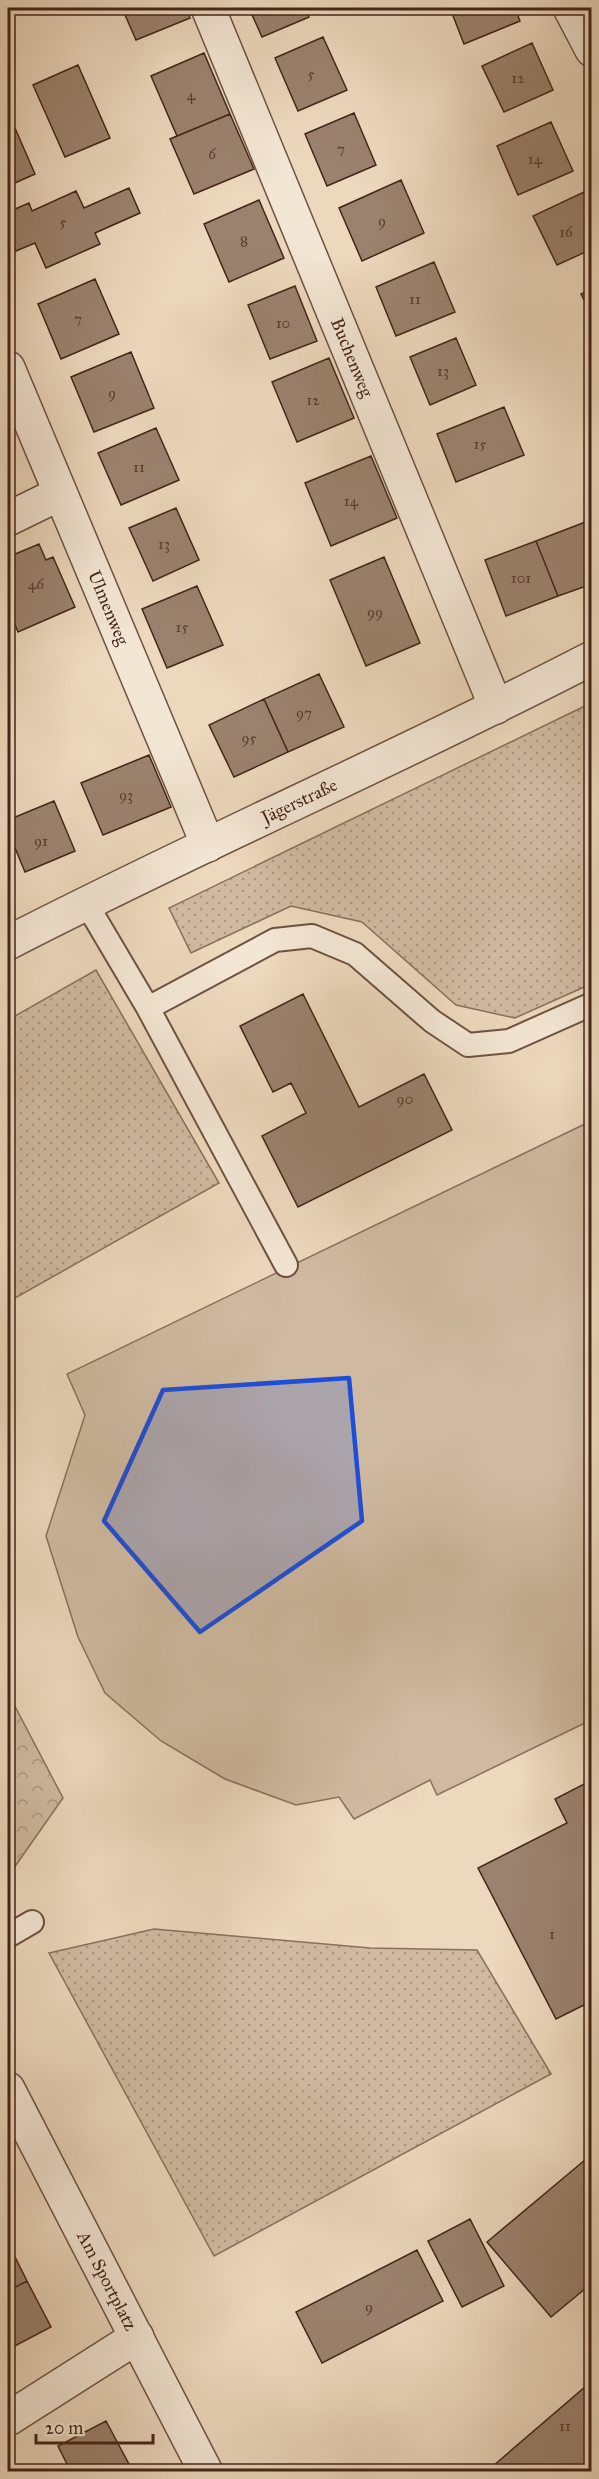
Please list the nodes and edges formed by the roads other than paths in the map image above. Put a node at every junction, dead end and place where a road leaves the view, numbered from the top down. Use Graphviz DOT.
graph roads {
  1 [pos="208,8"];
  2 [pos="570,8"];
  3 [pos="591,50"];
  4 [pos="8,368"];
  5 [pos="59,494"];
  6 [pos="8,519"];
  7 [pos="591,657"];
  8 [pos="496,707"];
  9 [pos="208,845"];
  10 [pos="86,903"];
  11 [pos="8,943"];
  12 [pos="591,1004"];
  13 [pos="148,1008"];
  14 [pos="286,1265"];
  15 [pos="32,1922"];
  16 [pos="8,1936"];
  17 [pos="8,2089"];
  18 [pos="137,2337"];
  19 [pos="8,2419"];
  20 [pos="206,2472"];
  1 -- 8 [label="street, Buchenweg"];
  2 -- 3 [label="street"];
  4 -- 5 [label="street, Ulmenweg"];
  5 -- 6 [label="street"];
  5 -- 9 [label="street, Ulmenweg"];
  7 -- 8 [label="street, Jägerstraße"];
  8 -- 9 [label="street, Jägerstraße"];
  9 -- 10 [label="street, Jägerstraße"];
  10 -- 11 [label="street, Jägerstraße"];
  10 -- 13 [label="lane"];
  12 -- 13 [label="lane"];
  13 -- 14 [label="lane"];
  15 -- 16 [label="lane"];
  17 -- 18 [label="street, Am Sportplatz"];
  18 -- 19 [label="street"];
  18 -- 20 [label="street, Am Sportplatz"];
}
